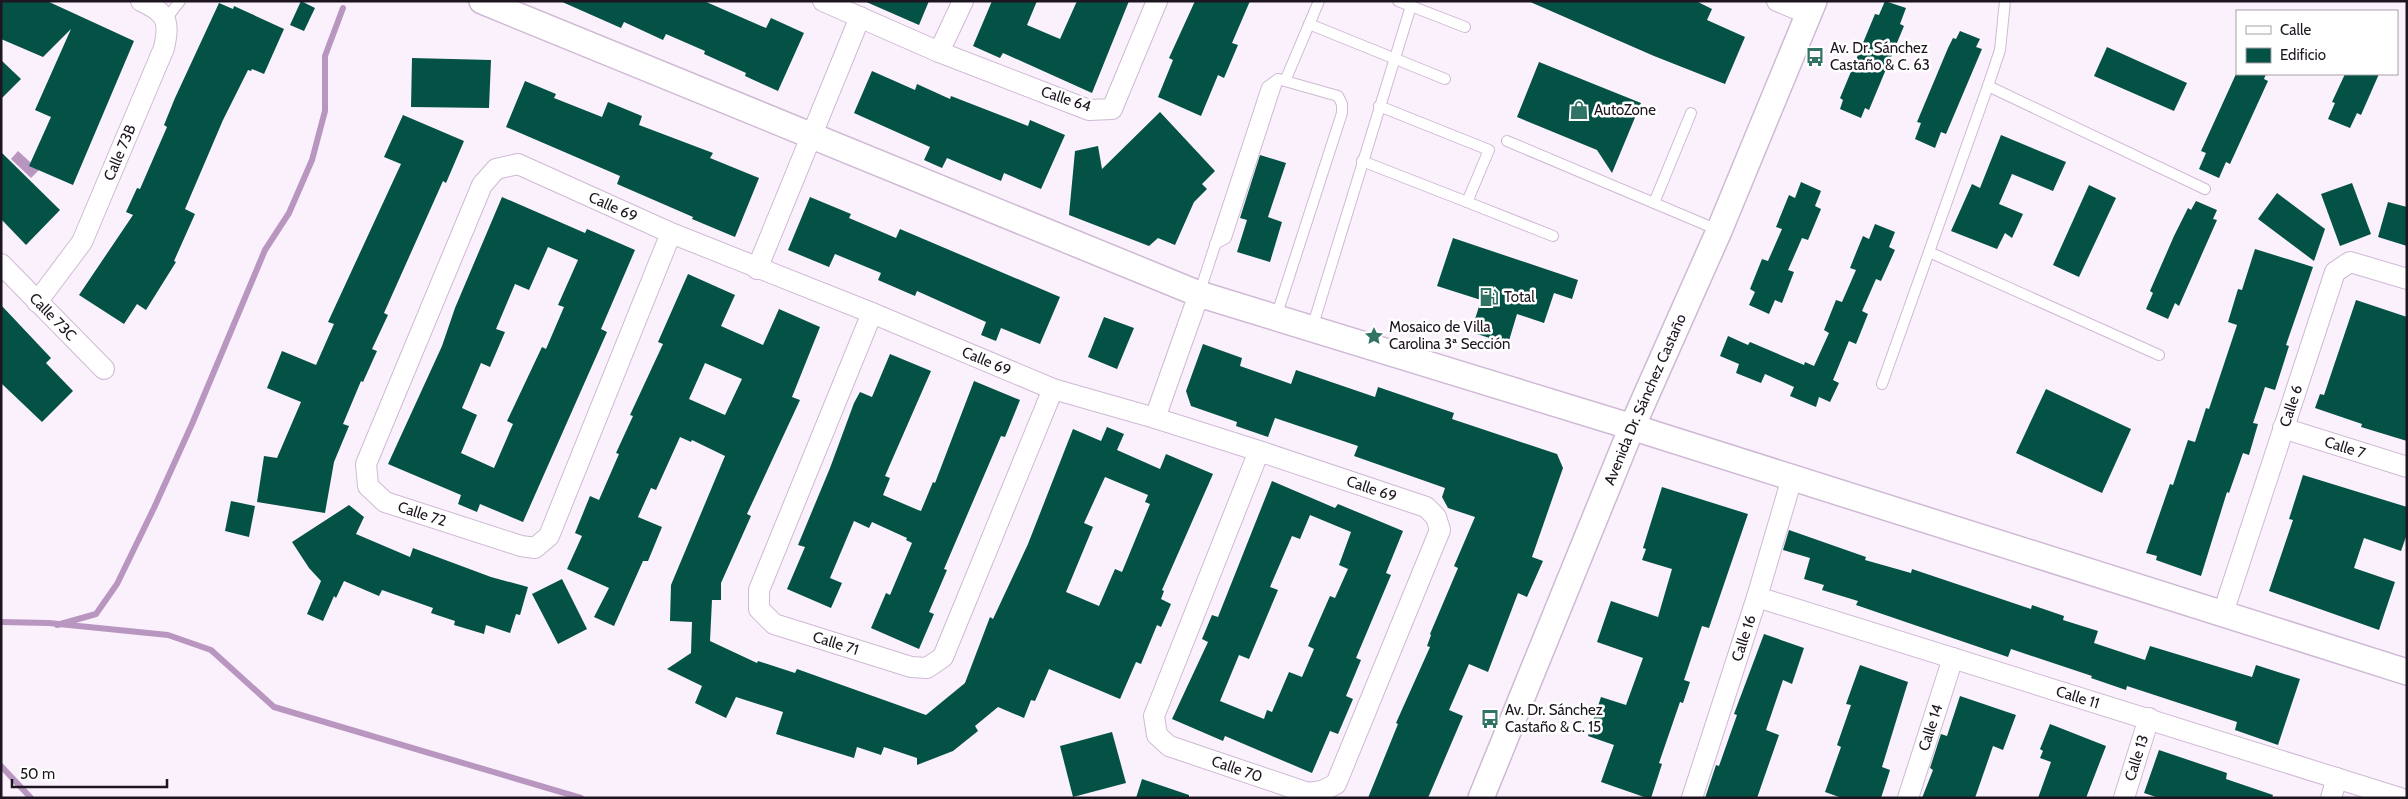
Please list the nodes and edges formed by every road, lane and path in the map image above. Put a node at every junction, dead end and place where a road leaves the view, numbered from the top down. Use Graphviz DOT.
graph roads {
  1 [pos="141,1"];
  2 [pos="180,1"];
  3 [pos="482,1"];
  4 [pos="823,1"];
  5 [pos="963,1"];
  6 [pos="1157,1"];
  7 [pos="1319,1"];
  8 [pos="1398,1"];
  9 [pos="1777,1"];
  10 [pos="2002,2"];
  11 [pos="1411,6"];
  12 [pos="1811,8"];
  13 [pos="860,17"];
  14 [pos="166,18"];
  15 [pos="1309,24"];
  16 [pos="1465,27"];
  17 [pos="939,52"];
  18 [pos="1394,58"];
  19 [pos="1445,79"];
  20 [pos="1282,80"];
  21 [pos="1988,86"];
  22 [pos="1379,106"];
  23 [pos="1691,113"];
  24 [pos="812,137"];
  25 [pos="1507,140"];
  26 [pos="1362,161"];
  27 [pos="548,177"];
  28 [pos="2205,189"];
  29 [pos="1467,202"];
  30 [pos="1654,203"];
  31 [pos="1719,231"];
  32 [pos="671,233"];
  33 [pos="1553,236"];
  34 [pos="1929,252"];
  35 [pos="1,264"];
  36 [pos="757,269"];
  37 [pos="2407,279"];
  38 [pos="1199,294"];
  39 [pos="37,302"];
  40 [pos="872,313"];
  41 [pos="1276,318"];
  42 [pos="1312,328"];
  43 [pos="2159,355"];
  44 [pos="104,369"];
  45 [pos="1882,384"];
  46 [pos="1053,389"];
  47 [pos="1155,418"];
  48 [pos="1632,428"];
  49 [pos="2283,428"];
  50 [pos="1260,450"];
  51 [pos="2407,467"];
  52 [pos="1792,478"];
  53 [pos="1436,517"];
  54 [pos="1757,597"];
  55 [pos="2223,613"];
  56 [pos="1953,658"];
  57 [pos="2407,672"];
  58 [pos="2150,718"];
  59 [pos="2337,778"];
  60 [pos="1481,798"];
  61 [pos="1692,798"];
  62 [pos="1908,798"];
  63 [pos="2124,798"];
  64 [pos="2331,798"];
  65 [pos="2400,798"];
  1 -- 14 [label="street"];
  2 -- 14 [label="lane"];
  3 -- 24 [label="street"];
  4 -- 13 [label="street, Calle 64"];
  5 -- 17 [label="street"];
  6 -- 17 [label="street, Calle 64"];
  7 -- 15 [label="lane"];
  8 -- 11 [label="lane"];
  9 -- 12 [label="street"];
  10 -- 21 [label="lane"];
  11 -- 16 [label="lane"];
  11 -- 18 [label="lane"];
  12 -- 31 [label="street, Avenida Dr. Sánchez Castaño"];
  13 -- 17 [label="street, Calle 64"];
  13 -- 24 [label="street"];
  14 -- 39 [label="street, Calle 73B"];
  15 -- 18 [label="lane"];
  15 -- 20 [label="lane"];
  18 -- 19 [label="lane"];
  18 -- 22 [label="lane"];
  20 -- 38 [label="lane"];
  20 -- 41 [label="lane"];
  21 -- 28 [label="lane"];
  21 -- 34 [label="lane"];
  22 -- 26 [label="lane"];
  22 -- 29 [label="lane"];
  23 -- 30 [label="lane"];
  24 -- 36 [label="street"];
  24 -- 38 [label="street"];
  25 -- 30 [label="lane"];
  26 -- 29 [label="lane"];
  26 -- 42 [label="lane"];
  27 -- 32 [label="street, Calle 69"];
  27 -- 32 [label="street, Calle 72"];
  29 -- 33 [label="lane"];
  30 -- 31 [label="lane"];
  31 -- 48 [label="street, Avenida Dr. Sánchez Castaño"];
  32 -- 36 [label="street, Calle 69"];
  34 -- 43 [label="lane"];
  34 -- 45 [label="lane"];
  35 -- 39 [label="street, Calle 73C"];
  36 -- 40 [label="street, Calle 69"];
  37 -- 49 [label="street, Calle 6"];
  38 -- 41 [label="street"];
  38 -- 47 [label="street"];
  39 -- 44 [label="street, Calle 73C"];
  40 -- 46 [label="street, Calle 69"];
  40 -- 46 [label="street, Calle 71"];
  41 -- 42 [label="street"];
  42 -- 48 [label="street"];
  46 -- 47 [label="street, Calle 69"];
  47 -- 50 [label="street, Calle 69"];
  48 -- 52 [label="street"];
  48 -- 60 [label="street, Avenida Dr. Sánchez Castaño"];
  49 -- 51 [label="street, Calle 7"];
  49 -- 55 [label="street, Calle 6"];
  50 -- 53 [label="street, Calle 69"];
  50 -- 53 [label="street, Calle 70"];
  52 -- 54 [label="street, Calle 16"];
  52 -- 55 [label="street"];
  54 -- 56 [label="street, Calle 11"];
  54 -- 61 [label="street, Calle 16"];
  55 -- 57 [label="street"];
  56 -- 58 [label="street, Calle 11"];
  56 -- 62 [label="street, Calle 14"];
  58 -- 59 [label="street, Calle 11"];
  58 -- 63 [label="street, Calle 13"];
  59 -- 64 [label="street"];
  59 -- 65 [label="street, Calle 11"];
}
